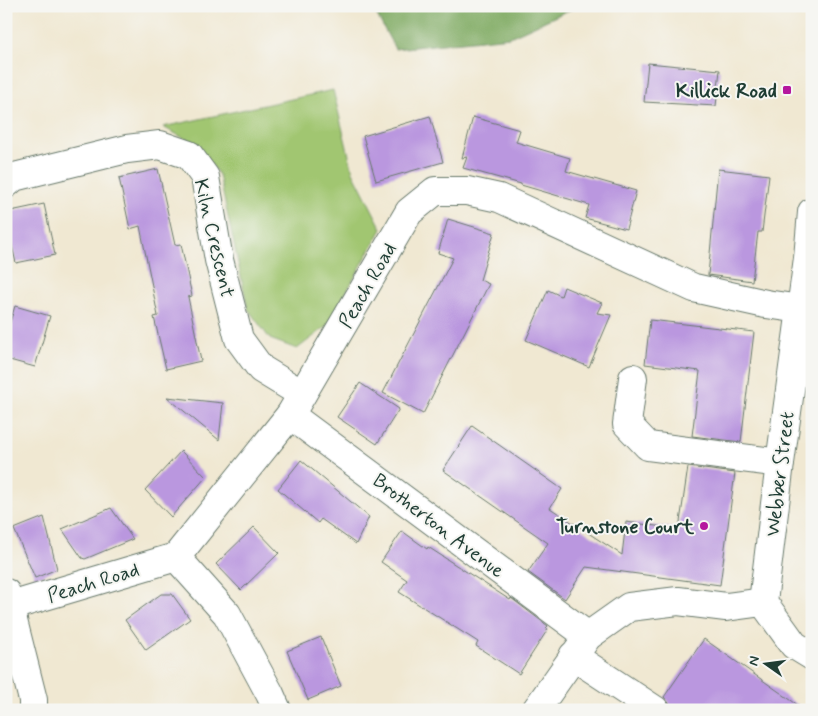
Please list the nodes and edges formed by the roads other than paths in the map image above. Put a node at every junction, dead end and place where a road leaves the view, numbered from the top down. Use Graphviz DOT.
graph roads {
  1 [pos="6,184"];
  2 [pos="812,212"];
  3 [pos="810,258"];
  4 [pos="801,309"];
  5 [pos="633,378"];
  6 [pos="296,404"];
  7 [pos="780,463"];
  8 [pos="176,557"];
  9 [pos="8,600"];
  10 [pos="763,602"];
  11 [pos="580,646"];
  12 [pos="812,656"];
  13 [pos="33,710"];
  14 [pos="277,710"];
  15 [pos="536,710"];
  16 [pos="655,710"];
  1 -- 6 [label="street, Kiln Crescent"];
  2 -- 3 [label="street, Webber Street"];
  3 -- 4 [label="street, Webber Street"];
  4 -- 6 [label="street, Peach Road"];
  4 -- 7 [label="street, Webber Street"];
  5 -- 7 [label="street"];
  6 -- 8 [label="street, Peach Road"];
  6 -- 11 [label="street, Brotherton Avenue"];
  7 -- 10 [label="street, Webber Street"];
  8 -- 9 [label="street, Peach Road"];
  8 -- 14 [label="street"];
  9 -- 13 [label="street"];
  10 -- 11 [label="street"];
  10 -- 12 [label="street"];
  11 -- 15 [label="street"];
  11 -- 16 [label="street, Brotherton Avenue"];
}
